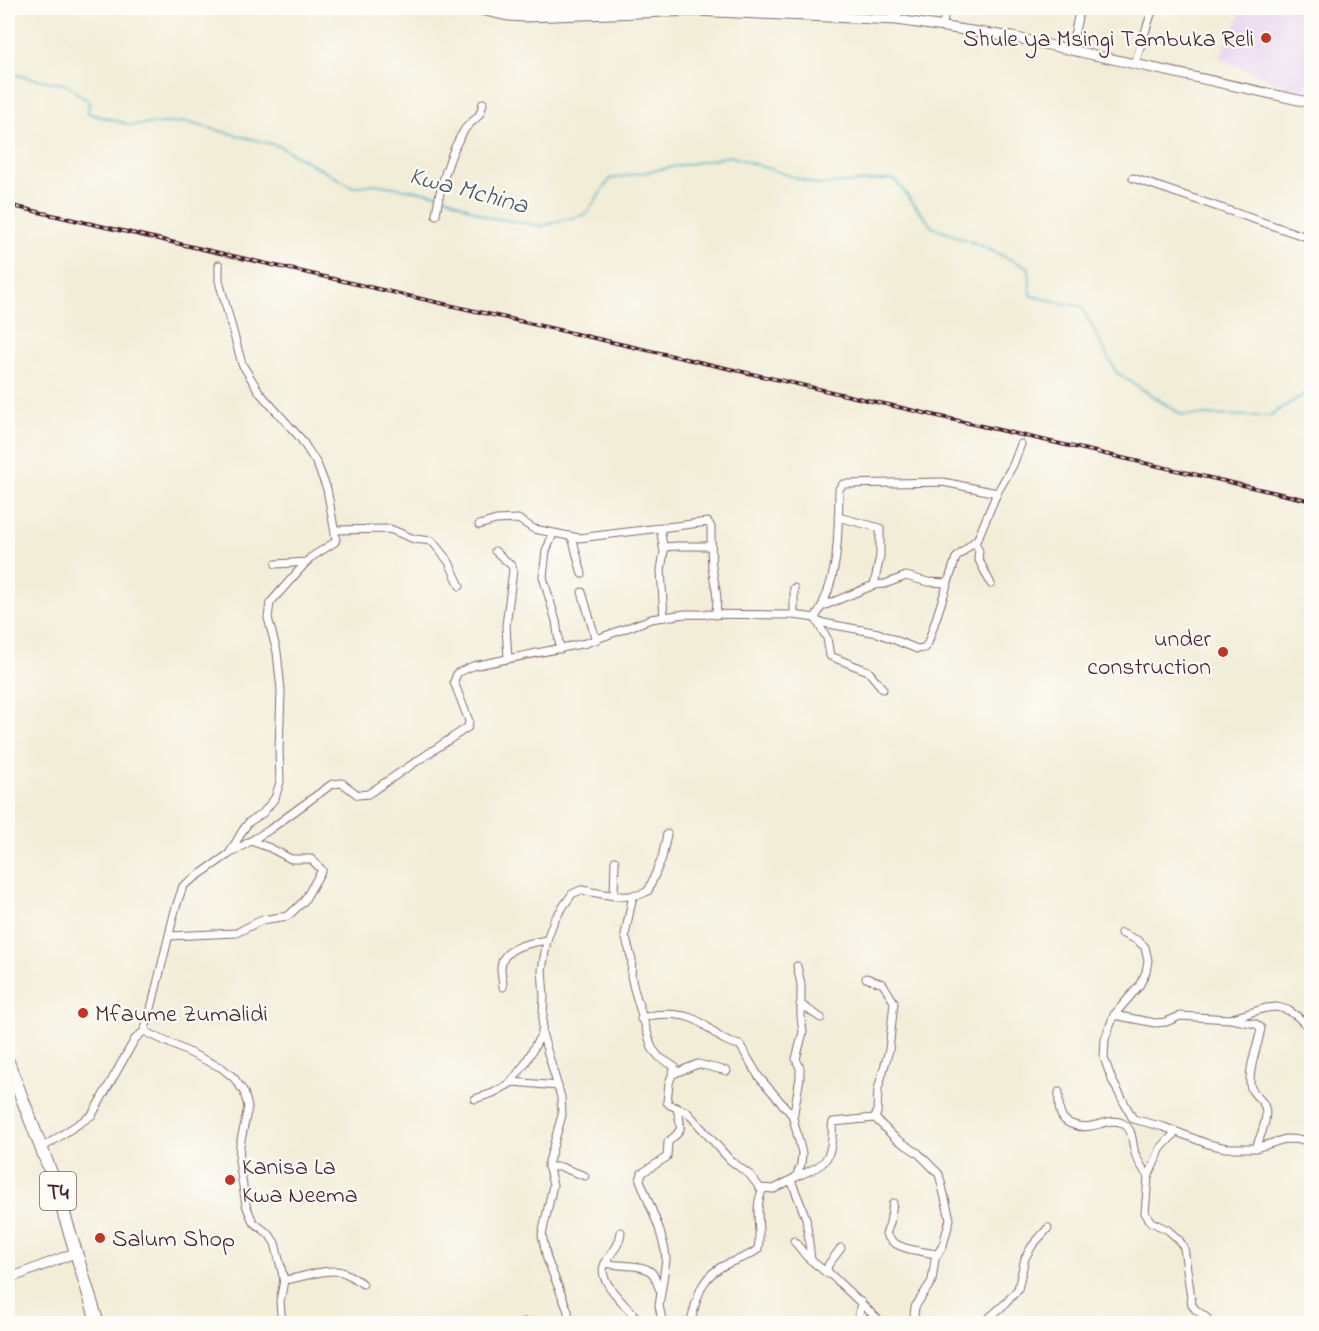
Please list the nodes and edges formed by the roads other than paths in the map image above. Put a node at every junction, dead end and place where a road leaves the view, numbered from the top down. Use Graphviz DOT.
graph roads {
  1 [pos="472,8"];
  2 [pos="899,8"];
  3 [pos="945,8"];
  4 [pos="1080,8"];
  5 [pos="1154,8"];
  6 [pos="488,10"];
  7 [pos="616,10"];
  8 [pos="552,12"];
  9 [pos="897,20"];
  10 [pos="943,26"];
  11 [pos="1071,49"];
  12 [pos="1135,63"];
  13 [pos="483,103"];
  14 [pos="1311,103"];
  15 [pos="1133,178"];
  16 [pos="436,215"];
  17 [pos="1311,239"];
  18 [pos="219,265"];
  19 [pos="1021,444"];
  20 [pos="997,493"];
  21 [pos="838,517"];
  22 [pos="479,525"];
  23 [pos="660,527"];
  24 [pos="335,530"];
  25 [pos="553,534"];
  26 [pos="572,537"];
  27 [pos="975,542"];
  28 [pos="711,546"];
  29 [pos="663,548"];
  30 [pos="495,551"];
  31 [pos="308,562"];
  32 [pos="276,564"];
  33 [pos="582,574"];
  34 [pos="947,583"];
  35 [pos="991,584"];
  36 [pos="874,585"];
  37 [pos="460,586"];
  38 [pos="794,588"];
  39 [pos="582,592"];
  40 [pos="823,606"];
  41 [pos="716,615"];
  42 [pos="794,615"];
  43 [pos="664,617"];
  44 [pos="817,620"];
  45 [pos="596,640"];
  46 [pos="560,649"];
  47 [pos="508,659"];
  48 [pos="884,689"];
  49 [pos="667,834"];
  50 [pos="251,841"];
  51 [pos="229,854"];
  52 [pos="615,861"];
  53 [pos="614,894"];
  54 [pos="633,895"];
  55 [pos="623,896"];
  56 [pos="630,903"];
  57 [pos="1121,933"];
  58 [pos="169,936"];
  59 [pos="547,940"];
  60 [pos="797,966"];
  61 [pos="866,978"];
  62 [pos="503,987"];
  63 [pos="800,1004"];
  64 [pos="1114,1015"];
  65 [pos="821,1018"];
  66 [pos="641,1019"];
  67 [pos="1229,1019"];
  68 [pos="144,1031"];
  69 [pos="1311,1031"];
  70 [pos="542,1033"];
  71 [pos="8,1062"];
  72 [pos="727,1071"];
  73 [pos="673,1074"];
  74 [pos="511,1083"];
  75 [pos="558,1086"];
  76 [pos="1059,1092"];
  77 [pos="476,1099"];
  78 [pos="677,1108"];
  79 [pos="793,1116"];
  80 [pos="875,1118"];
  81 [pos="1176,1132"];
  82 [pos="1311,1140"];
  83 [pos="42,1148"];
  84 [pos="1256,1148"];
  85 [pos="548,1167"];
  86 [pos="585,1176"];
  87 [pos="1148,1177"];
  88 [pos="793,1179"];
  89 [pos="763,1189"];
  90 [pos="893,1203"];
  91 [pos="1048,1228"];
  92 [pos="621,1232"];
  93 [pos="794,1241"];
  94 [pos="841,1248"];
  95 [pos="77,1252"];
  96 [pos="936,1254"];
  97 [pos="811,1260"];
  98 [pos="605,1263"];
  99 [pos="830,1275"];
  100 [pos="8,1279"];
  101 [pos="284,1280"];
  102 [pos="363,1284"];
  103 [pos="661,1292"];
  104 [pos="861,1302"];
  105 [pos="98,1323"];
  106 [pos="282,1323"];
  107 [pos="521,1323"];
  108 [pos="532,1323"];
  109 [pos="569,1323"];
  110 [pos="642,1323"];
  111 [pos="663,1323"];
  112 [pos="690,1323"];
  113 [pos="861,1323"];
  114 [pos="883,1323"];
  115 [pos="913,1323"];
  116 [pos="982,1323"];
  117 [pos="1208,1323"];
  118 [pos="1277,1323"];
  119 [pos="1311,1323"];
  1 -- 6 [label="street"];
  2 -- 9 [label="street"];
  3 -- 10 [label="street"];
  4 -- 11 [label="street"];
  5 -- 12 [label="street"];
  6 -- 8 [label="street"];
  7 -- 8 [label="street"];
  7 -- 9 [label="street"];
  9 -- 10 [label="street"];
  10 -- 11 [label="street"];
  11 -- 12 [label="street"];
  12 -- 14 [label="street"];
  13 -- 16 [label="street"];
  15 -- 17 [label="street"];
  18 -- 24 [label="street"];
  19 -- 20 [label="street"];
  20 -- 21 [label="street"];
  20 -- 27 [label="street"];
  21 -- 36 [label="street"];
  21 -- 40 [label="street"];
  22 -- 25 [label="street"];
  23 -- 26 [label="street"];
  23 -- 28 [label="street"];
  23 -- 29 [label="street"];
  24 -- 31 [label="street"];
  24 -- 37 [label="street"];
  25 -- 26 [label="street"];
  25 -- 46 [label="street"];
  26 -- 33 [label="street"];
  27 -- 34 [label="street"];
  27 -- 35 [label="street"];
  28 -- 29 [label="street"];
  28 -- 41 [label="street"];
  29 -- 43 [label="street"];
  30 -- 47 [label="street"];
  31 -- 32 [label="street"];
  31 -- 51 [label="street"];
  34 -- 36 [label="street"];
  34 -- 44 [label="street"];
  36 -- 40 [label="street"];
  38 -- 42 [label="street"];
  39 -- 45 [label="street"];
  40 -- 44 [label="street"];
  41 -- 42 [label="street"];
  41 -- 43 [label="street"];
  42 -- 44 [label="street"];
  43 -- 45 [label="street"];
  44 -- 48 [label="street"];
  45 -- 46 [label="street"];
  46 -- 47 [label="street"];
  47 -- 50 [label="street"];
  49 -- 54 [label="street"];
  50 -- 51 [label="street"];
  50 -- 58 [label="street"];
  51 -- 58 [label="street"];
  52 -- 53 [label="street"];
  53 -- 55 [label="street"];
  53 -- 59 [label="street"];
  54 -- 55 [label="street"];
  54 -- 56 [label="street"];
  55 -- 56 [label="street"];
  56 -- 66 [label="street"];
  57 -- 64 [label="street"];
  58 -- 68 [label="street"];
  59 -- 62 [label="street"];
  59 -- 70 [label="street"];
  60 -- 63 [label="street"];
  61 -- 80 [label="street"];
  63 -- 65 [label="street"];
  63 -- 79 [label="street"];
  64 -- 67 [label="street"];
  64 -- 81 [label="street"];
  66 -- 73 [label="street"];
  66 -- 79 [label="street"];
  67 -- 69 [label="street"];
  67 -- 84 [label="street"];
  68 -- 83 [label="street"];
  68 -- 101 [label="street"];
  70 -- 74 [label="street"];
  70 -- 75 [label="street"];
  71 -- 83 [label="highway, T4"];
  72 -- 73 [label="street"];
  73 -- 78 [label="street"];
  74 -- 75 [label="street"];
  74 -- 77 [label="street"];
  75 -- 85 [label="street"];
  76 -- 87 [label="street"];
  78 -- 89 [label="street"];
  78 -- 103 [label="street"];
  79 -- 88 [label="street"];
  80 -- 88 [label="street"];
  80 -- 96 [label="street"];
  81 -- 84 [label="street"];
  81 -- 87 [label="street"];
  82 -- 84 [label="street"];
  83 -- 95 [label="highway, T4"];
  85 -- 86 [label="street"];
  85 -- 109 [label="street"];
  87 -- 117 [label="street"];
  88 -- 89 [label="street"];
  88 -- 97 [label="street"];
  89 -- 112 [label="street"];
  90 -- 96 [label="street"];
  91 -- 116 [label="street"];
  92 -- 98 [label="street"];
  93 -- 97 [label="street"];
  94 -- 99 [label="street"];
  95 -- 100 [label="street"];
  95 -- 105 [label="highway, T4"];
  96 -- 115 [label="street"];
  97 -- 99 [label="street"];
  98 -- 103 [label="street"];
  98 -- 110 [label="street"];
  99 -- 104 [label="street"];
  101 -- 102 [label="street"];
  101 -- 106 [label="street"];
  103 -- 111 [label="street"];
  104 -- 113 [label="street"];
  104 -- 114 [label="street"];
  107 -- 108 [label="street"];
  118 -- 119 [label="street"];
}
